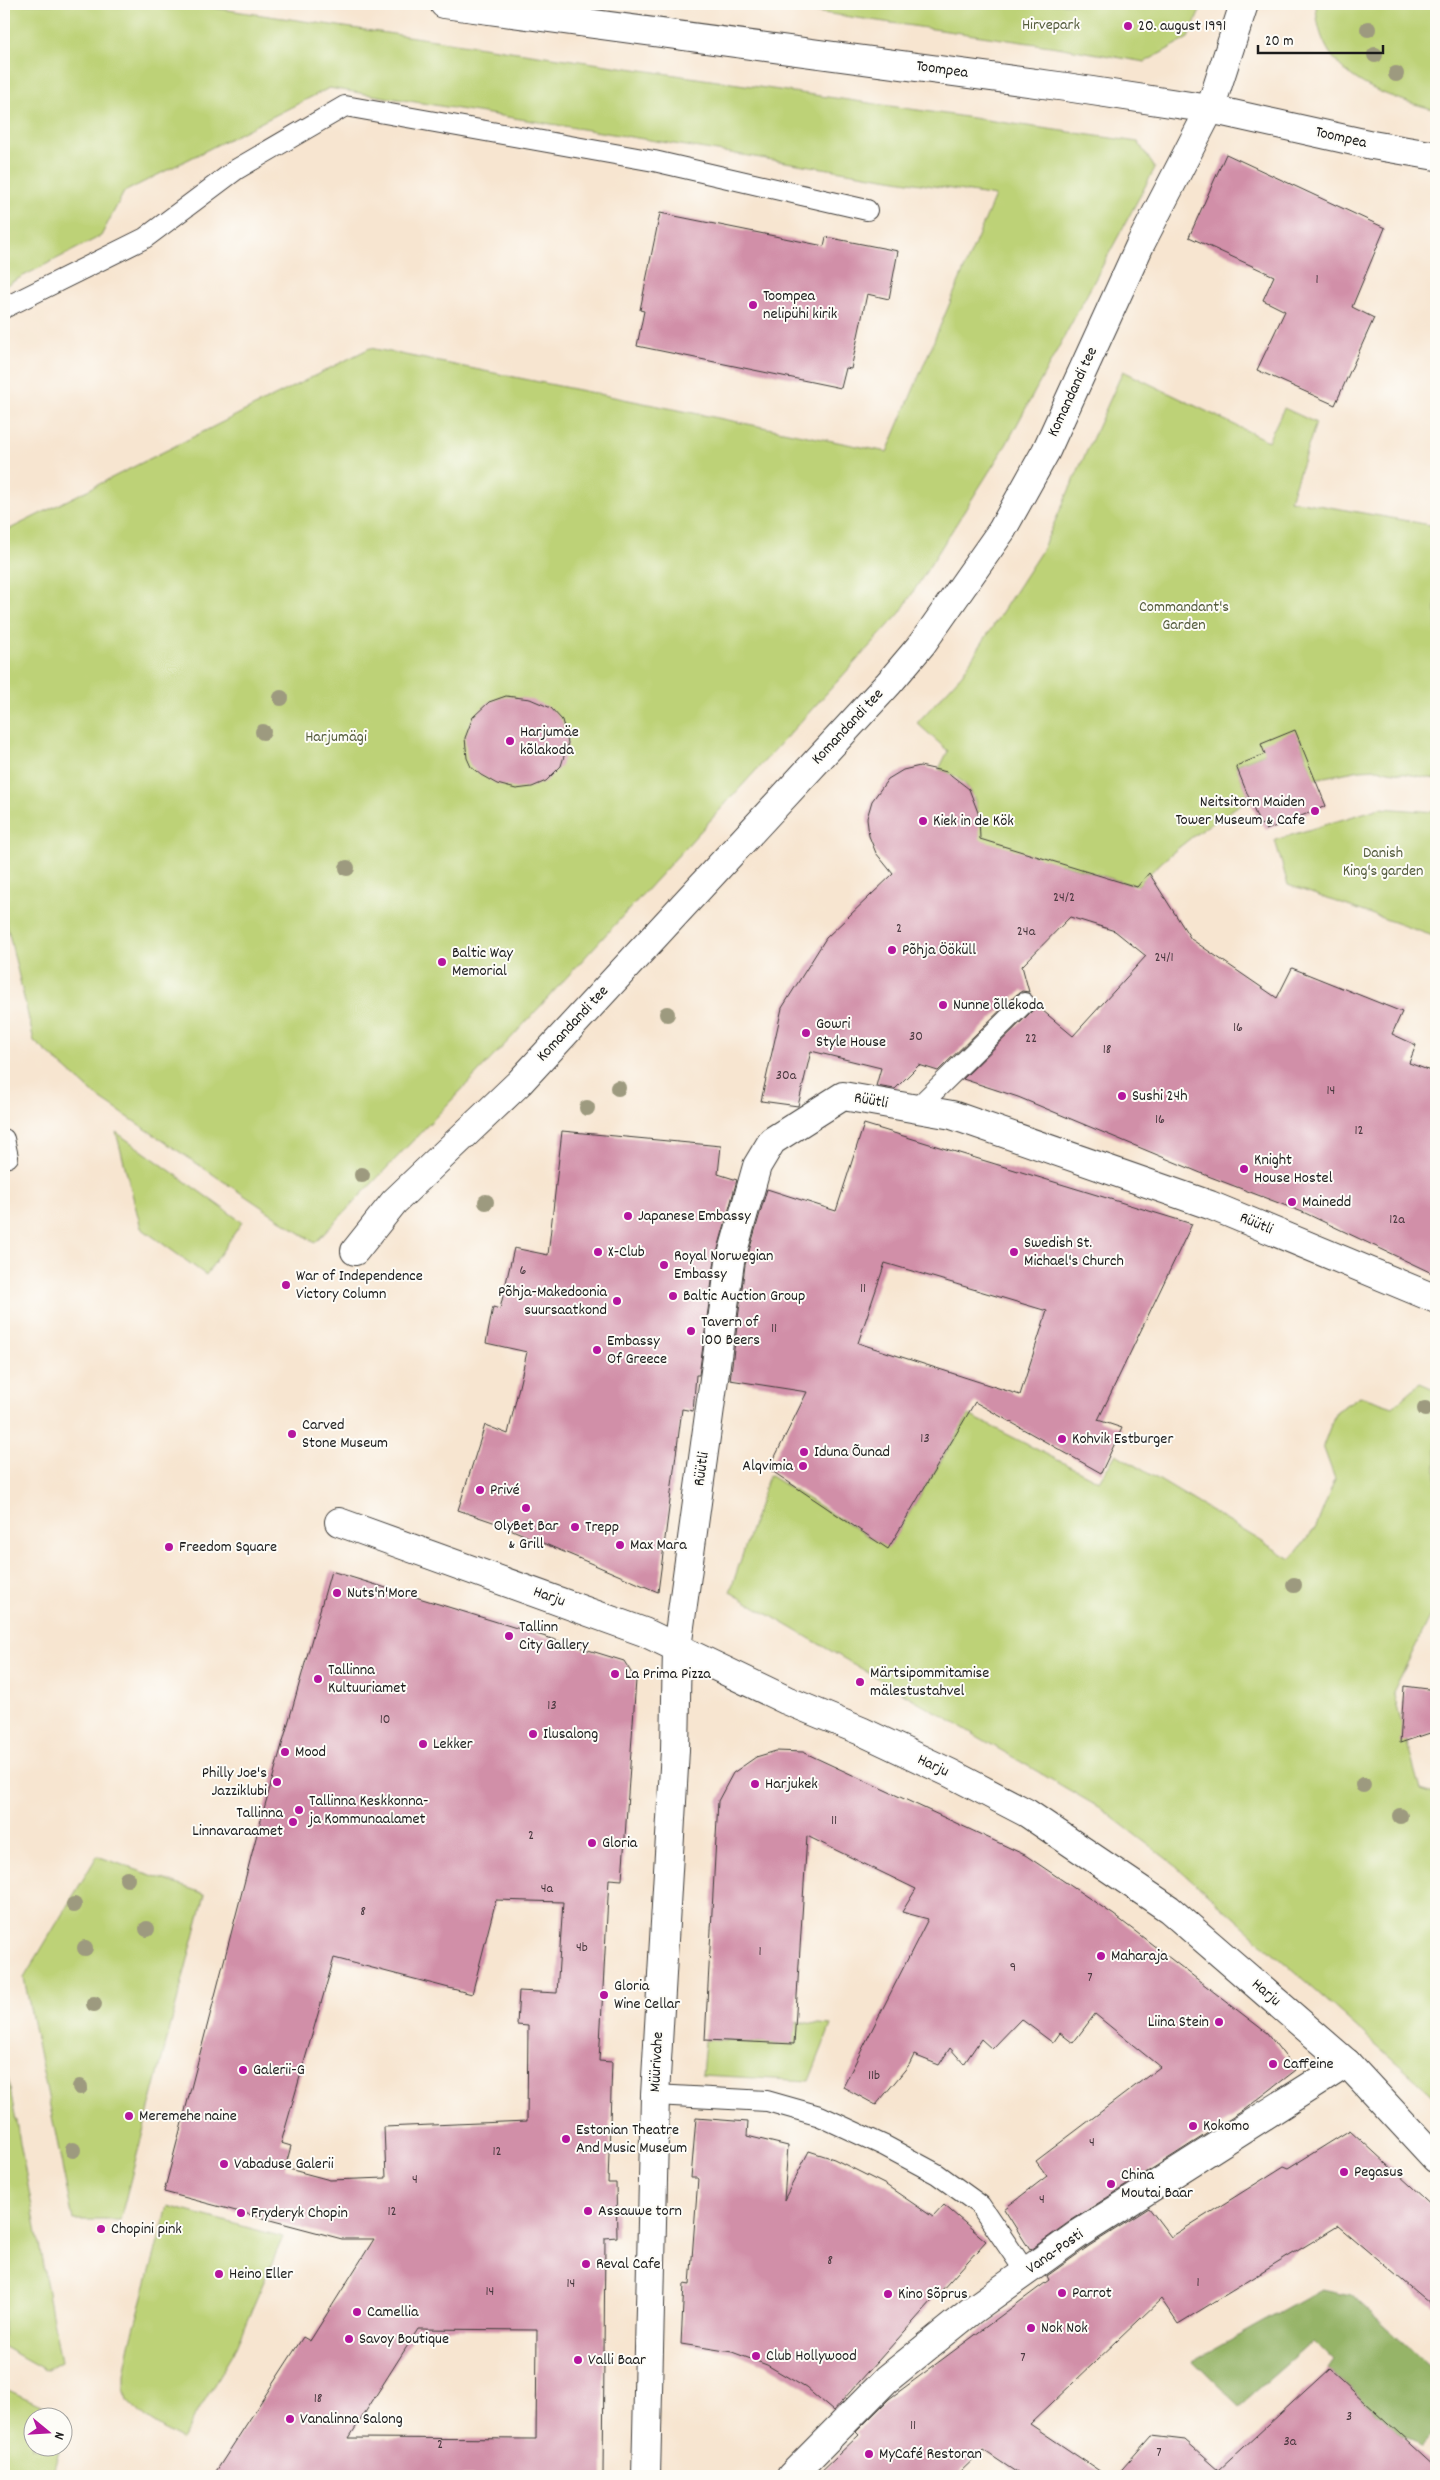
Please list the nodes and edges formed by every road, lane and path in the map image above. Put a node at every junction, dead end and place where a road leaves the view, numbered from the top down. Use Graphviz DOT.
graph roads {
  1 [pos="444,4"];
  2 [pos="1244,4"];
  3 [pos="1210,109"];
  4 [pos="1436,156"];
  5 [pos="867,210"];
  6 [pos="4,308"];
  7 [pos="1024,1002"];
  8 [pos="916,1109"];
  9 [pos="4,1139"];
  10 [pos="4,1158"];
  11 [pos="355,1251"];
  12 [pos="1436,1299"];
  13 [pos="339,1522"];
  14 [pos="677,1648"];
  15 [pos="1346,2063"];
  16 [pos="654,2095"];
  17 [pos="1436,2159"];
  18 [pos="1025,2272"];
  19 [pos="646,2476"];
  20 [pos="791,2476"];
  1 -- 3 [label="street, Toompea"];
  2 -- 3 [label="street, Komandandi tee"];
  3 -- 4 [label="street, Toompea"];
  3 -- 11 [label="street, Komandandi tee"];
  5 -- 6 [label="lane"];
  7 -- 8 [label="lane"];
  8 -- 12 [label="street, Rüütli"];
  8 -- 14 [label="street, Rüütli"];
  9 -- 10 [label="lane"];
  13 -- 14 [label="street, Harju"];
  14 -- 15 [label="street, Harju"];
  14 -- 16 [label="street, Müürivahe"];
  15 -- 17 [label="street, Harju"];
  15 -- 18 [label="street, Vana-Posti"];
  16 -- 18 [label="lane"];
  16 -- 19 [label="street, Müürivahe"];
  18 -- 20 [label="street, Vana-Posti"];
}
